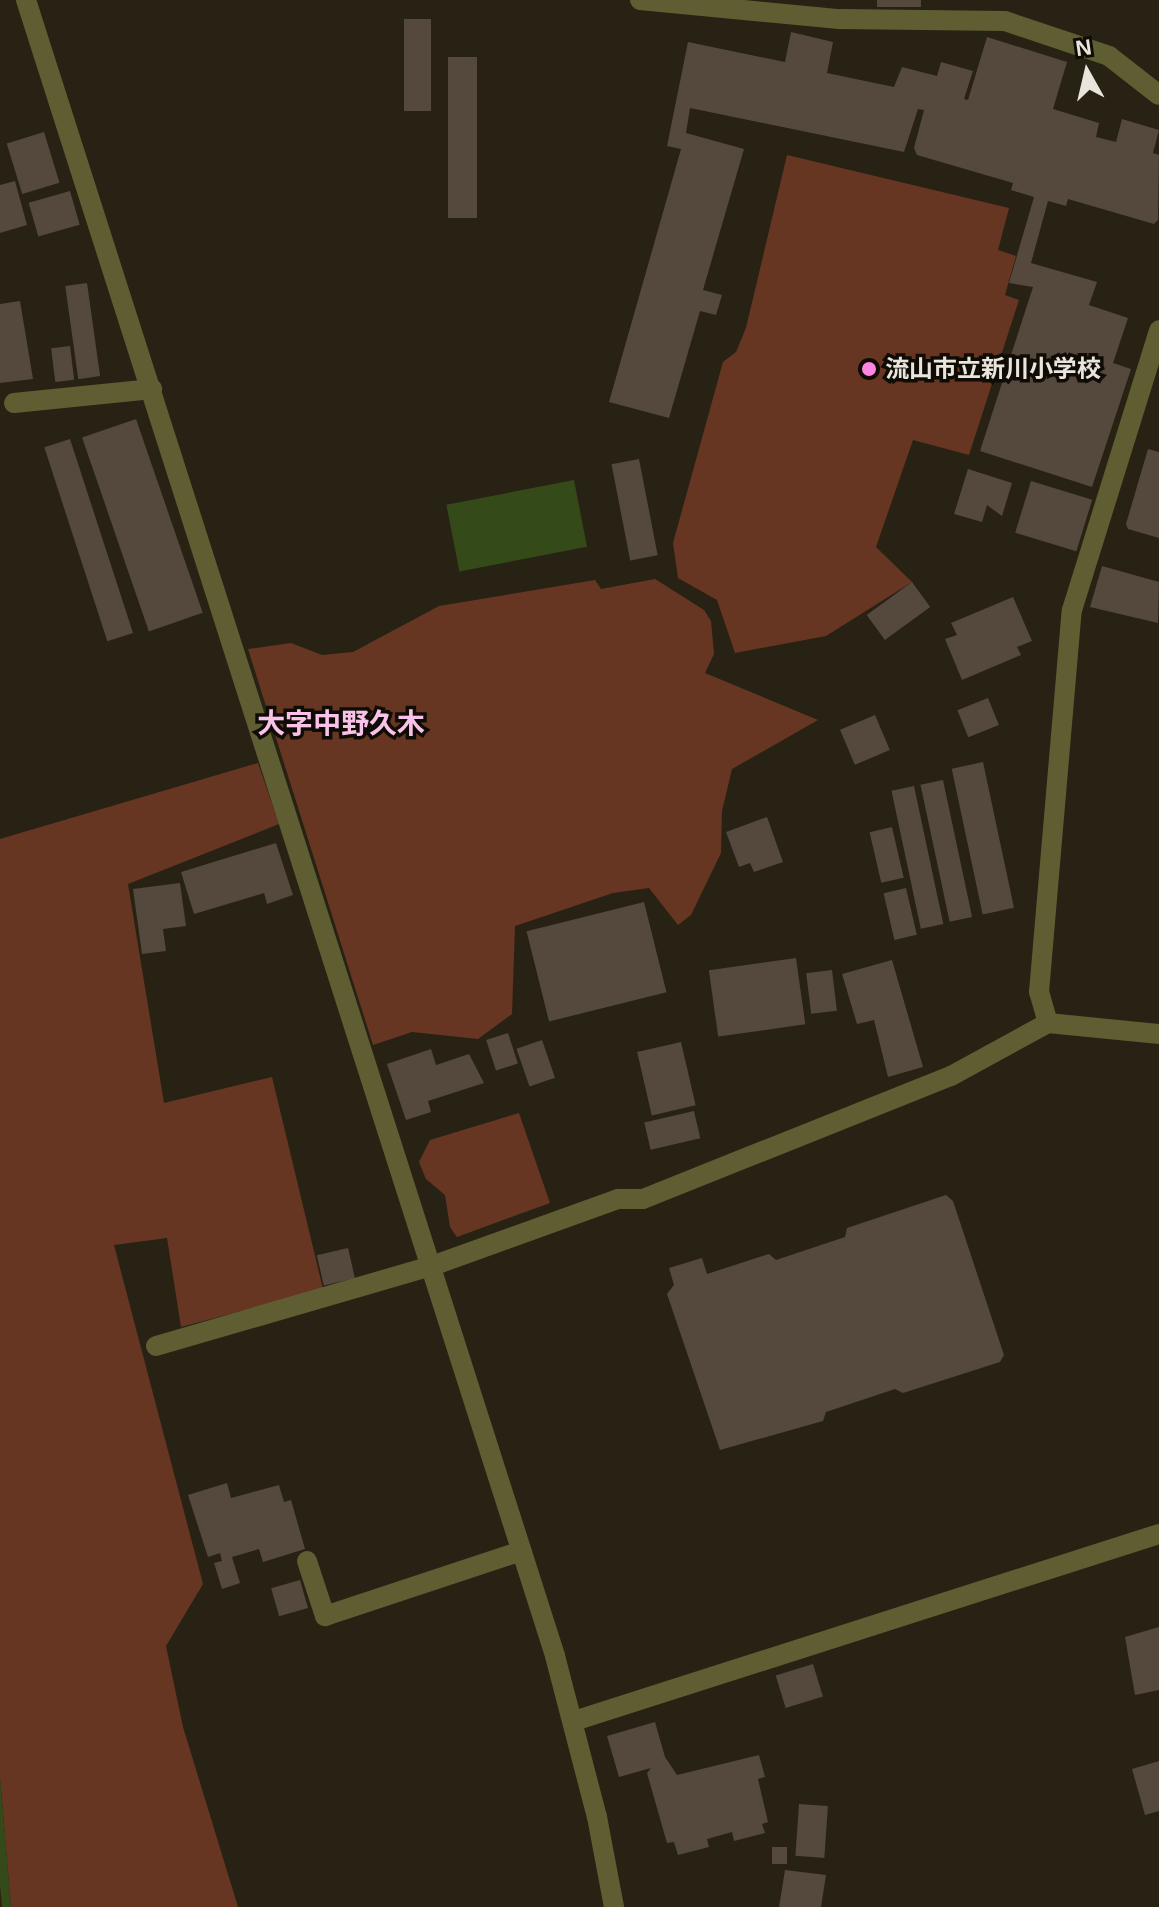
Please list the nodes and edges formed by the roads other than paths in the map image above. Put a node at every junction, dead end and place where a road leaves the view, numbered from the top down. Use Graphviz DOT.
graph roads {
  1 [pos="26,0"];
  2 [pos="640,0"];
  3 [pos="1159,95"];
  4 [pos="1159,330"];
  5 [pos="152,389"];
  6 [pos="14,403"];
  7 [pos="1048,1023"];
  8 [pos="1159,1034"];
  9 [pos="432,1266"];
  10 [pos="156,1346"];
  11 [pos="1159,1534"];
  12 [pos="522,1551"];
  13 [pos="307,1561"];
  14 [pos="574,1721"];
  15 [pos="614,1907"];
  1 -- 5 [label="street"];
  2 -- 3 [label="street"];
  4 -- 7 [label="street"];
  5 -- 6 [label="street"];
  5 -- 9 [label="street"];
  7 -- 8 [label="street"];
  7 -- 9 [label="street"];
  9 -- 10 [label="street"];
  9 -- 12 [label="street"];
  11 -- 14 [label="street"];
  12 -- 13 [label="street"];
  12 -- 14 [label="street"];
  14 -- 15 [label="street"];
}
